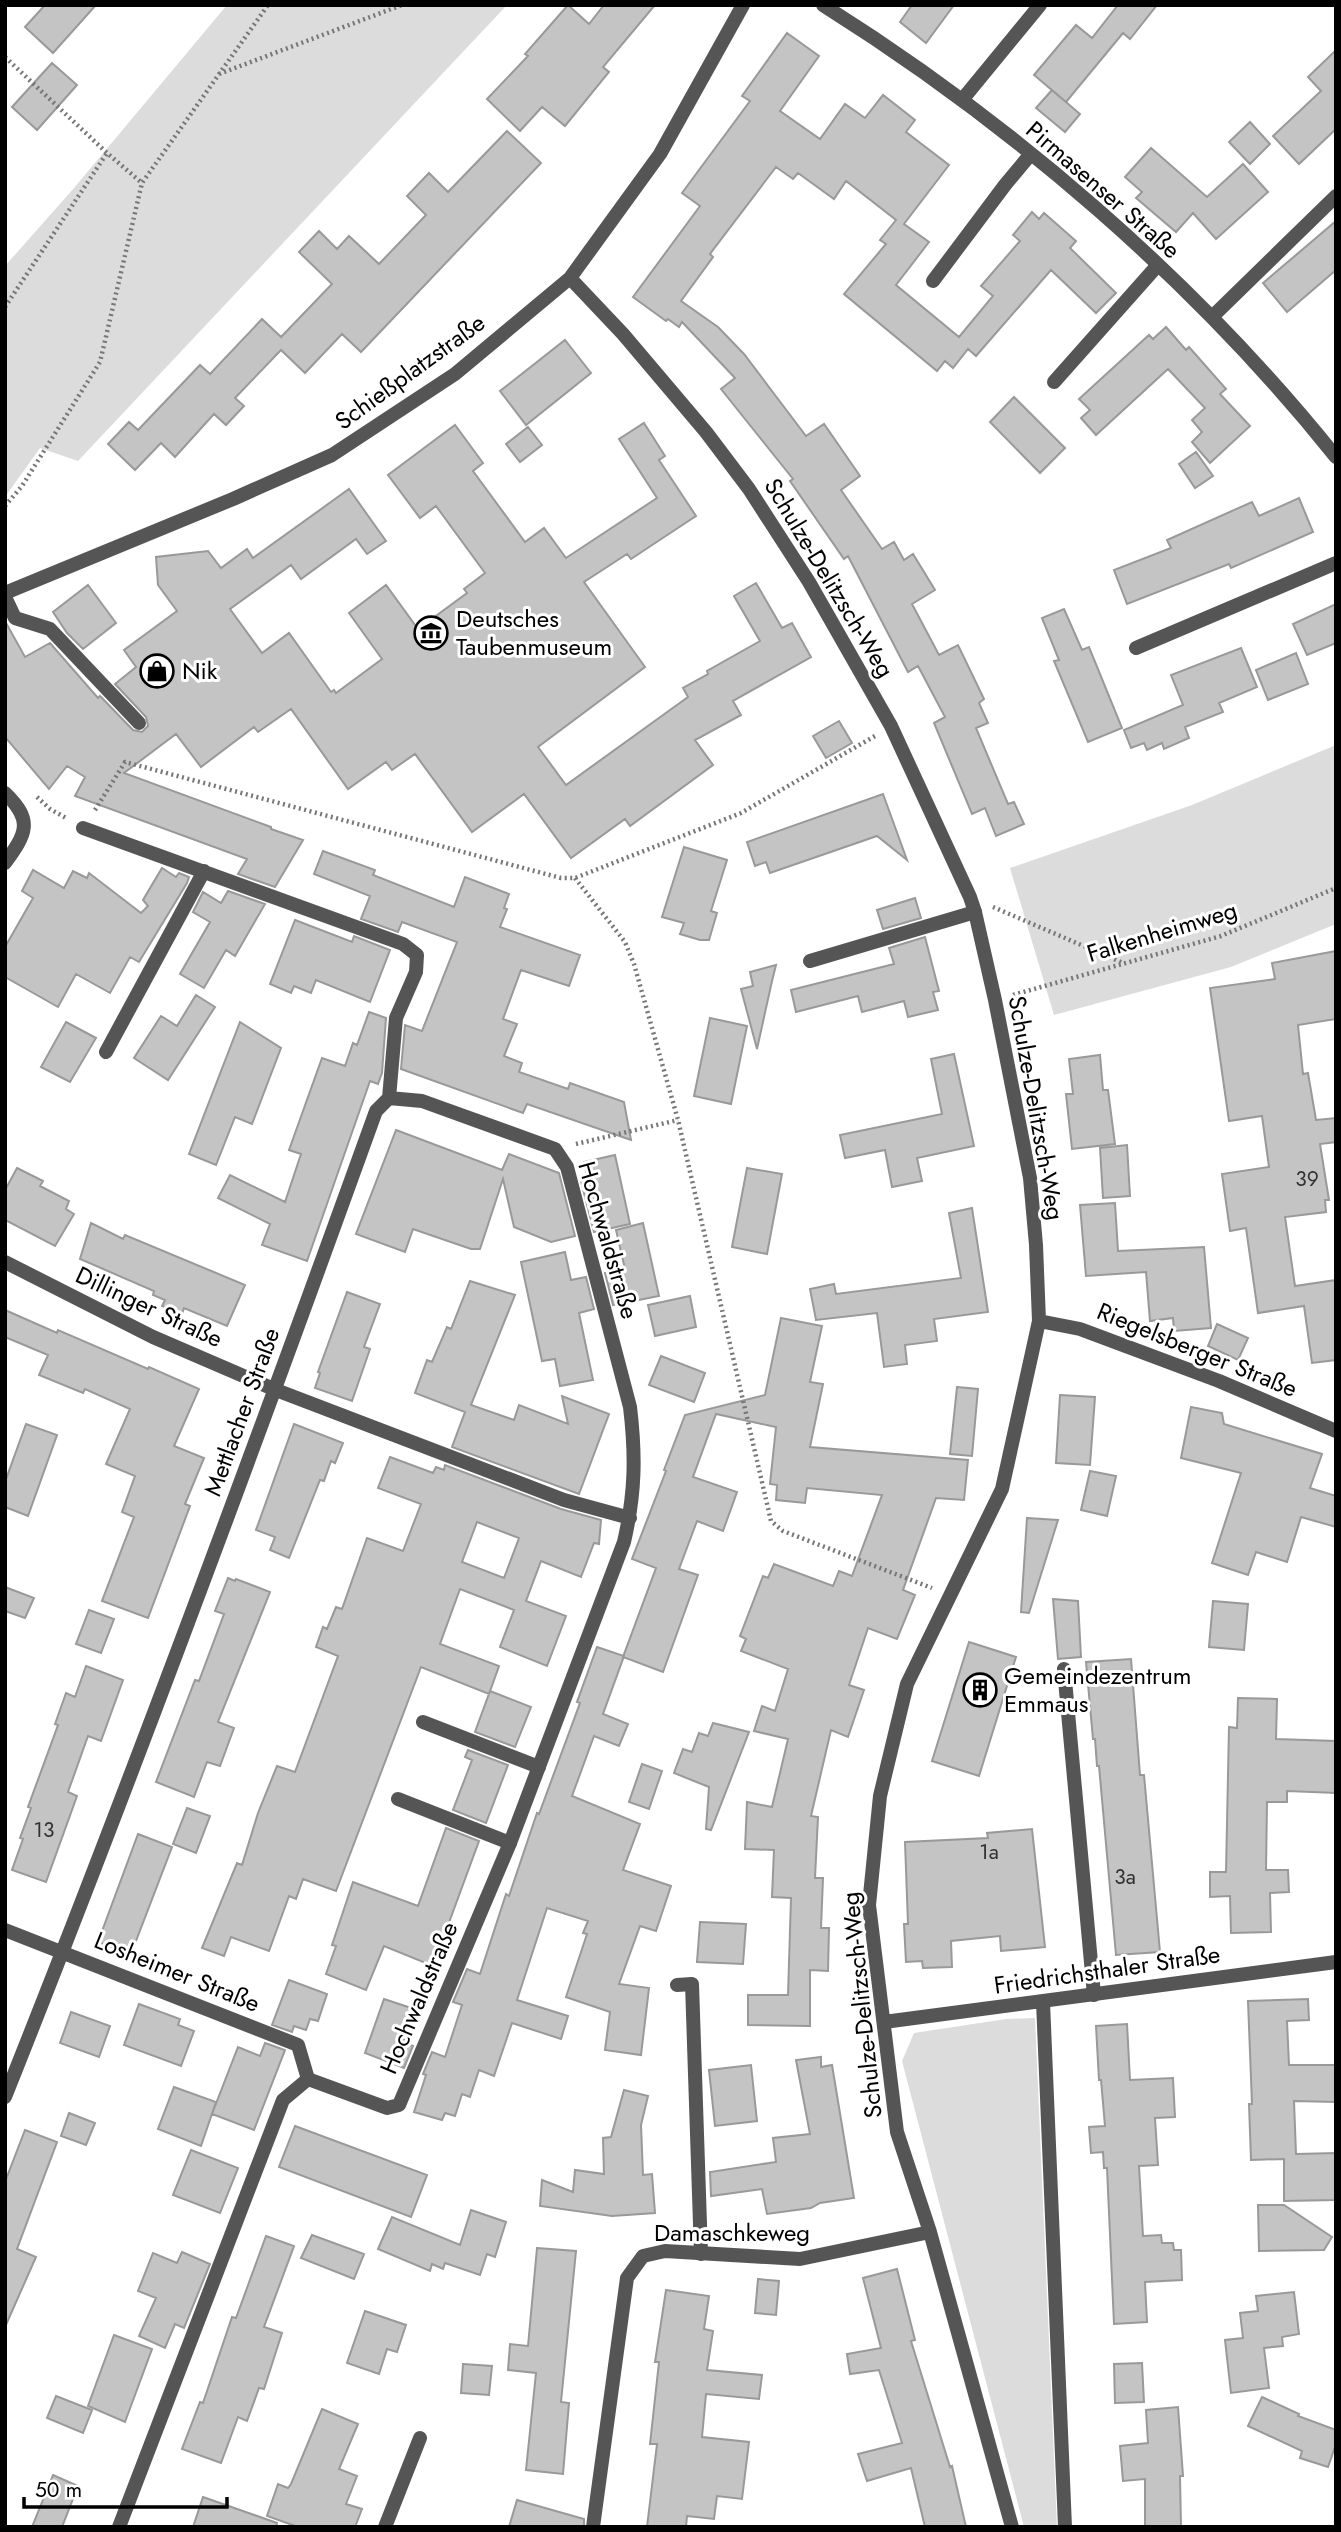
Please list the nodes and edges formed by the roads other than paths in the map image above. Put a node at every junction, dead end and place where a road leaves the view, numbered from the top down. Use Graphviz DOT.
graph roads {
  1 [pos="743,5"];
  2 [pos="823,5"];
  3 [pos="1040,5"];
  4 [pos="962,100"];
  5 [pos="1030,155"];
  6 [pos="1336,196"];
  7 [pos="1157,266"];
  8 [pos="570,278"];
  9 [pos="933,281"];
  10 [pos="1212,317"];
  11 [pos="1054,382"];
  12 [pos="1336,457"];
  13 [pos="1336,563"];
  14 [pos="5,595"];
  15 [pos="1136,648"];
  16 [pos="139,723"];
  17 [pos="5,793"];
  18 [pos="83,828"];
  19 [pos="5,863"];
  20 [pos="204,871"];
  21 [pos="975,912"];
  22 [pos="810,961"];
  23 [pos="106,1052"];
  24 [pos="388,1098"];
  25 [pos="5,1262"];
  26 [pos="1039,1321"];
  27 [pos="276,1390"];
  28 [pos="1336,1431"];
  29 [pos="629,1517"];
  30 [pos="1064,1670"];
  31 [pos="423,1722"];
  32 [pos="539,1767"];
  33 [pos="398,1799"];
  34 [pos="510,1843"];
  35 [pos="5,1930"];
  36 [pos="63,1952"];
  37 [pos="1336,1962"];
  38 [pos="677,1985"];
  39 [pos="1094,1995"];
  40 [pos="1043,2001"];
  41 [pos="884,2022"];
  42 [pos="308,2079"];
  43 [pos="5,2097"];
  44 [pos="930,2232"];
  45 [pos="701,2254"];
  46 [pos="420,2438"];
  47 [pos="119,2527"];
  48 [pos="384,2527"];
  49 [pos="593,2527"];
  50 [pos="1012,2527"];
  51 [pos="1065,2527"];
  1 -- 8 [label="street, Schießplatzstraße"];
  2 -- 4 [label="street, Pirmasenser Straße"];
  3 -- 4 [label="street"];
  4 -- 5 [label="street, Pirmasenser Straße"];
  5 -- 7 [label="street, Pirmasenser Straße"];
  5 -- 9 [label="street"];
  6 -- 10 [label="street"];
  7 -- 10 [label="street, Pirmasenser Straße"];
  7 -- 11 [label="street"];
  8 -- 14 [label="street, Schießplatzstraße"];
  8 -- 21 [label="street, Schulze-Delitzsch-Weg"];
  10 -- 12 [label="street, Pirmasenser Straße"];
  13 -- 15 [label="street"];
  14 -- 16 [label="street"];
  17 -- 19 [label="street"];
  18 -- 20 [label="street, Mettlacher Straße"];
  20 -- 23 [label="street"];
  20 -- 24 [label="street, Mettlacher Straße"];
  21 -- 22 [label="street"];
  21 -- 26 [label="street, Schulze-Delitzsch-Weg"];
  24 -- 27 [label="street, Mettlacher Straße"];
  24 -- 29 [label="street, Hochwaldstraße"];
  25 -- 27 [label="street, Dillinger Straße"];
  26 -- 28 [label="street, Riegelsberger Straße"];
  26 -- 41 [label="street, Schulze-Delitzsch-Weg"];
  27 -- 29 [label="street"];
  27 -- 36 [label="street, Mettlacher Straße"];
  29 -- 32 [label="street, Hochwaldstraße"];
  30 -- 39 [label="street"];
  31 -- 32 [label="street"];
  32 -- 34 [label="street, Hochwaldstraße"];
  33 -- 34 [label="street"];
  34 -- 42 [label="street, Hochwaldstraße"];
  35 -- 36 [label="street, Losheimer Straße"];
  36 -- 42 [label="street, Losheimer Straße"];
  36 -- 43 [label="street, Mettlacher Straße"];
  37 -- 39 [label="street, Friedrichsthaler Straße"];
  38 -- 45 [label="street"];
  39 -- 40 [label="street, Friedrichsthaler Straße"];
  40 -- 41 [label="street, Friedrichsthaler Straße"];
  40 -- 51 [label="street"];
  41 -- 44 [label="street, Schulze-Delitzsch-Weg"];
  42 -- 47 [label="street"];
  44 -- 45 [label="street, Damaschkeweg"];
  44 -- 50 [label="street, Schulze-Delitzsch-Weg"];
  45 -- 49 [label="street, Damaschkeweg"];
  46 -- 48 [label="street"];
}
